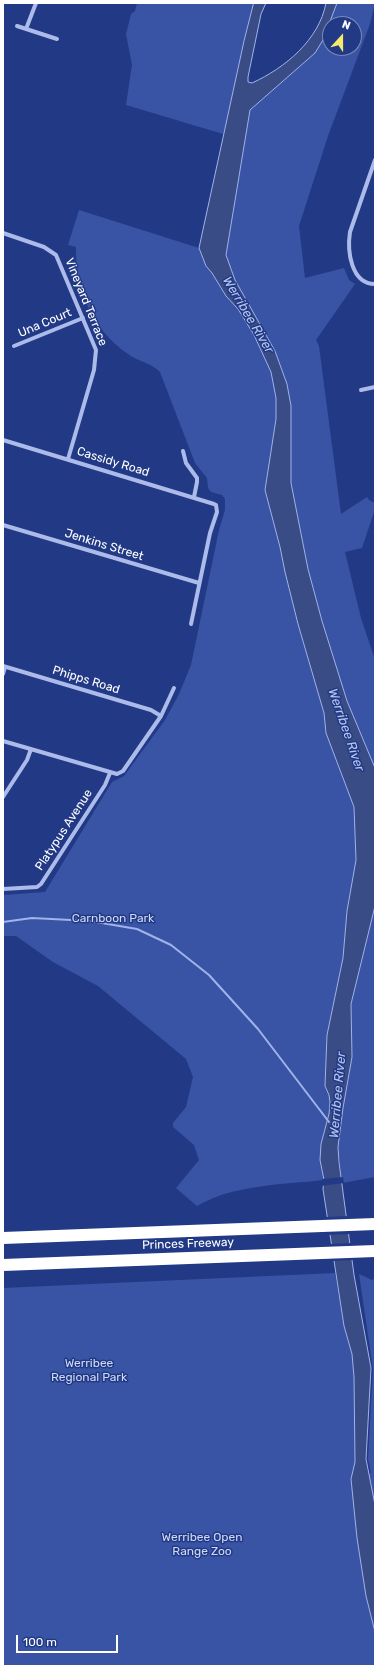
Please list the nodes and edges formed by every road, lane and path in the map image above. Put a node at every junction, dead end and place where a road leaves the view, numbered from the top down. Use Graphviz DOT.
graph roads {
  1 [pos="36,3"];
  2 [pos="17,26"];
  3 [pos="26,29"];
  4 [pos="57,38"];
  5 [pos="375,160"];
  6 [pos="3,233"];
  7 [pos="375,284"];
  8 [pos="83,318"];
  9 [pos="14,346"];
  10 [pos="375,387"];
  11 [pos="360,390"];
  12 [pos="3,440"];
  13 [pos="184,451"];
  14 [pos="68,459"];
  15 [pos="194,496"];
  16 [pos="3,525"];
  17 [pos="199,584"];
  18 [pos="190,624"];
  19 [pos="4,667"];
  20 [pos="3,674"];
  21 [pos="174,688"];
  22 [pos="161,716"];
  23 [pos="3,741"];
  24 [pos="31,749"];
  25 [pos="110,773"];
  26 [pos="3,797"];
  27 [pos="3,889"];
  28 [pos="375,1224"];
  29 [pos="3,1238"];
  30 [pos="375,1251"];
  31 [pos="3,1265"];
  1 -- 3 [label="street"];
  2 -- 3 [label="street"];
  3 -- 4 [label="street"];
  5 -- 7 [label="street"];
  6 -- 8 [label="street, Vineyard Terrace"];
  8 -- 9 [label="street, Una Court"];
  8 -- 14 [label="street, Vineyard Terrace"];
  10 -- 11 [label="street"];
  12 -- 14 [label="street, Cassidy Road"];
  13 -- 15 [label="street"];
  14 -- 15 [label="street, Cassidy Road"];
  15 -- 17 [label="street, Cassidy Road"];
  16 -- 17 [label="street, Jenkins Street"];
  17 -- 18 [label="street"];
  19 -- 20 [label="street"];
  19 -- 22 [label="street, Phipps Road"];
  21 -- 22 [label="street"];
  22 -- 25 [label="street"];
  23 -- 24 [label="street"];
  24 -- 25 [label="street"];
  24 -- 26 [label="street"];
  25 -- 27 [label="street, Platypus Avenue"];
  28 -- 29 [label="highway, Princes Freeway"];
  30 -- 31 [label="highway, Princes Freeway"];
}
